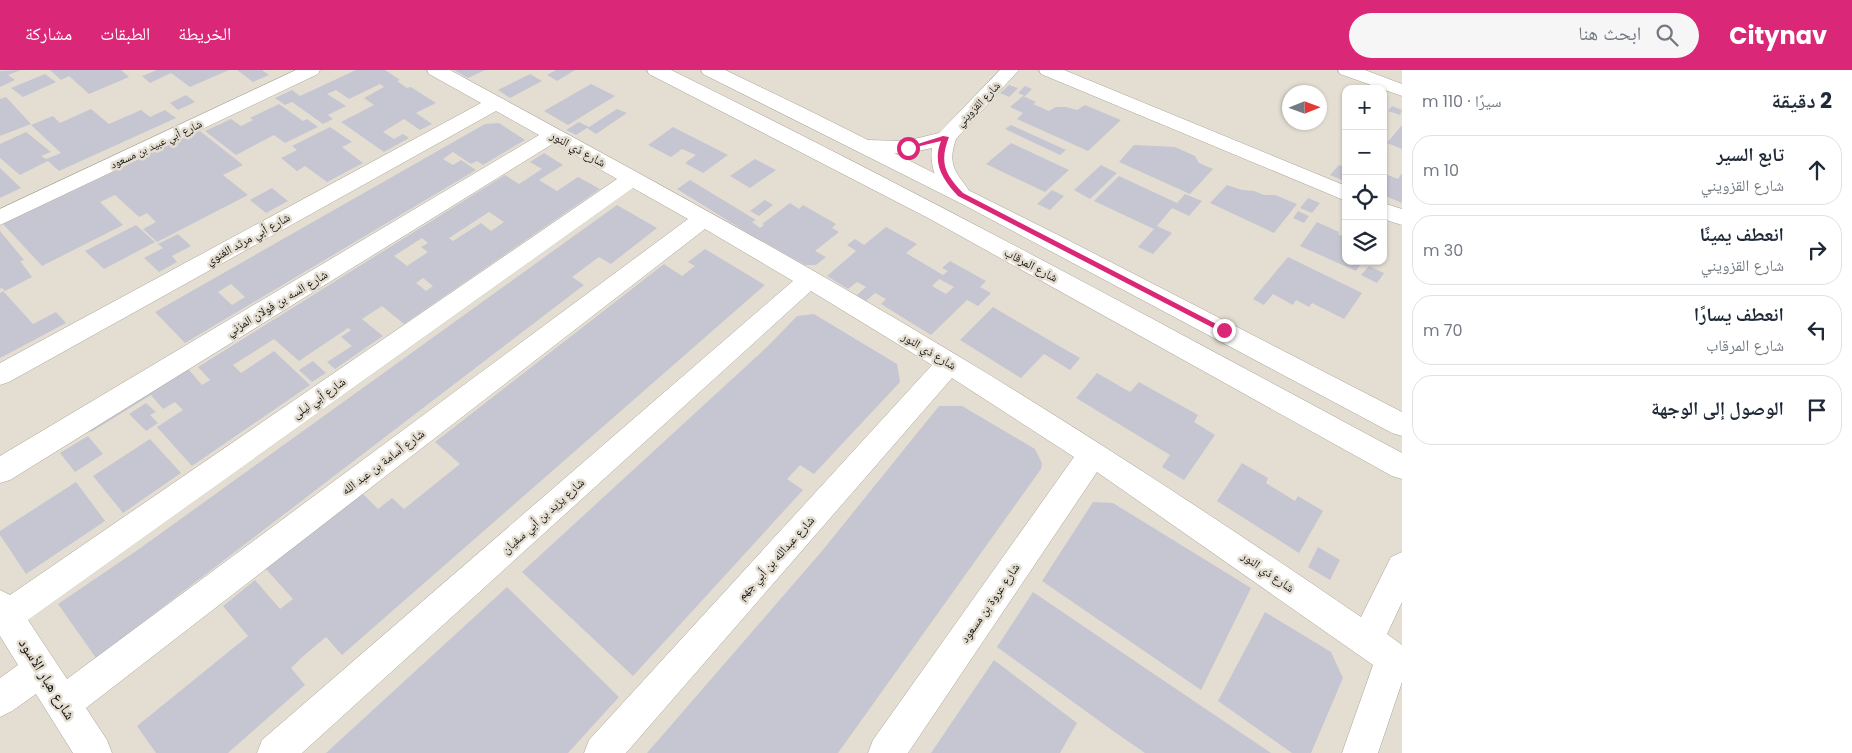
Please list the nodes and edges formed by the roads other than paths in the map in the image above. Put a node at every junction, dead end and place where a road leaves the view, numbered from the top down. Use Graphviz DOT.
graph roads {
  1 [pos="312,70"];
  2 [pos="436,70"];
  3 [pos="656,70"];
  4 [pos="710,70"];
  5 [pos="1010,70"];
  6 [pos="1048,70"];
  7 [pos="1347,70"];
  8 [pos="1402,90"];
  9 [pos="496,103"];
  10 [pos="553,135"];
  11 [pos="946,137"];
  12 [pos="865,146"];
  13 [pos="632,179"];
  14 [pos="1342,192"];
  15 [pos="961,195"];
  16 [pos="1387,212"];
  17 [pos="0,218"];
  18 [pos="1402,218"];
  19 [pos="703,219"];
  20 [pos="810,279"];
  21 [pos="950,363"];
  22 [pos="0,375"];
  23 [pos="1402,425"];
  24 [pos="1093,454"];
  25 [pos="1402,467"];
  26 [pos="0,471"];
  27 [pos="1402,567"];
  28 [pos="3,611"];
  29 [pos="1387,654"];
  30 [pos="40,669"];
  31 [pos="0,699"];
  32 [pos="63,704"];
  33 [pos="94,753"];
  34 [pos="275,753"];
  35 [pos="602,753"];
  36 [pos="886,753"];
  37 [pos="1360,753"];
  1 -- 17 [label="street, شارع أبي عبيد بن مسعود"];
  2 -- 9 [label="street, شارع ذي النور"];
  3 -- 25 [label="street, شارع المرقاب"];
  4 -- 12 [label="street"];
  5 -- 11 [label="street, شارع القزويني"];
  6 -- 14 [label="street"];
  7 -- 8 [label="street"];
  9 -- 10 [label="street, شارع ذي النور"];
  9 -- 22 [label="street, شارع أبي مرثد الغنوي"];
  10 -- 13 [label="street, شارع ذي النور"];
  10 -- 26 [label="street, شارع السه بن فولان المزني"];
  11 -- 12 [label="street, شارع القزويني"];
  11 -- 15 [label="street, شارع القزويني"];
  12 -- 15 [label="street"];
  13 -- 19 [label="street, شارع ذي النور"];
  13 -- 28 [label="street, شارع أبي ليلى"];
  15 -- 23 [label="street"];
  16 -- 18 [label="street"];
  19 -- 20 [label="street, شارع ذي النور"];
  19 -- 32 [label="street, شارع أسامة بن عبد الله"];
  20 -- 21 [label="street, شارع ذي النور"];
  20 -- 34 [label="street, شارع يزيد بن أبي سفيان"];
  21 -- 24 [label="street, شارع ذي النور"];
  21 -- 35 [label="street, شارع عبدالله بن أبي جهم"];
  24 -- 29 [label="street, شارع ذي النور"];
  24 -- 36 [label="street, شارع عروة بن مسعود"];
  27 -- 29 [label="street"];
  28 -- 30 [label="street, شارع هبار الأسود"];
  29 -- 37 [label="street"];
  30 -- 31 [label="street"];
  30 -- 32 [label="street, شارع هبار الأسود"];
  32 -- 33 [label="street, شارع هبار الأسود"];
}
